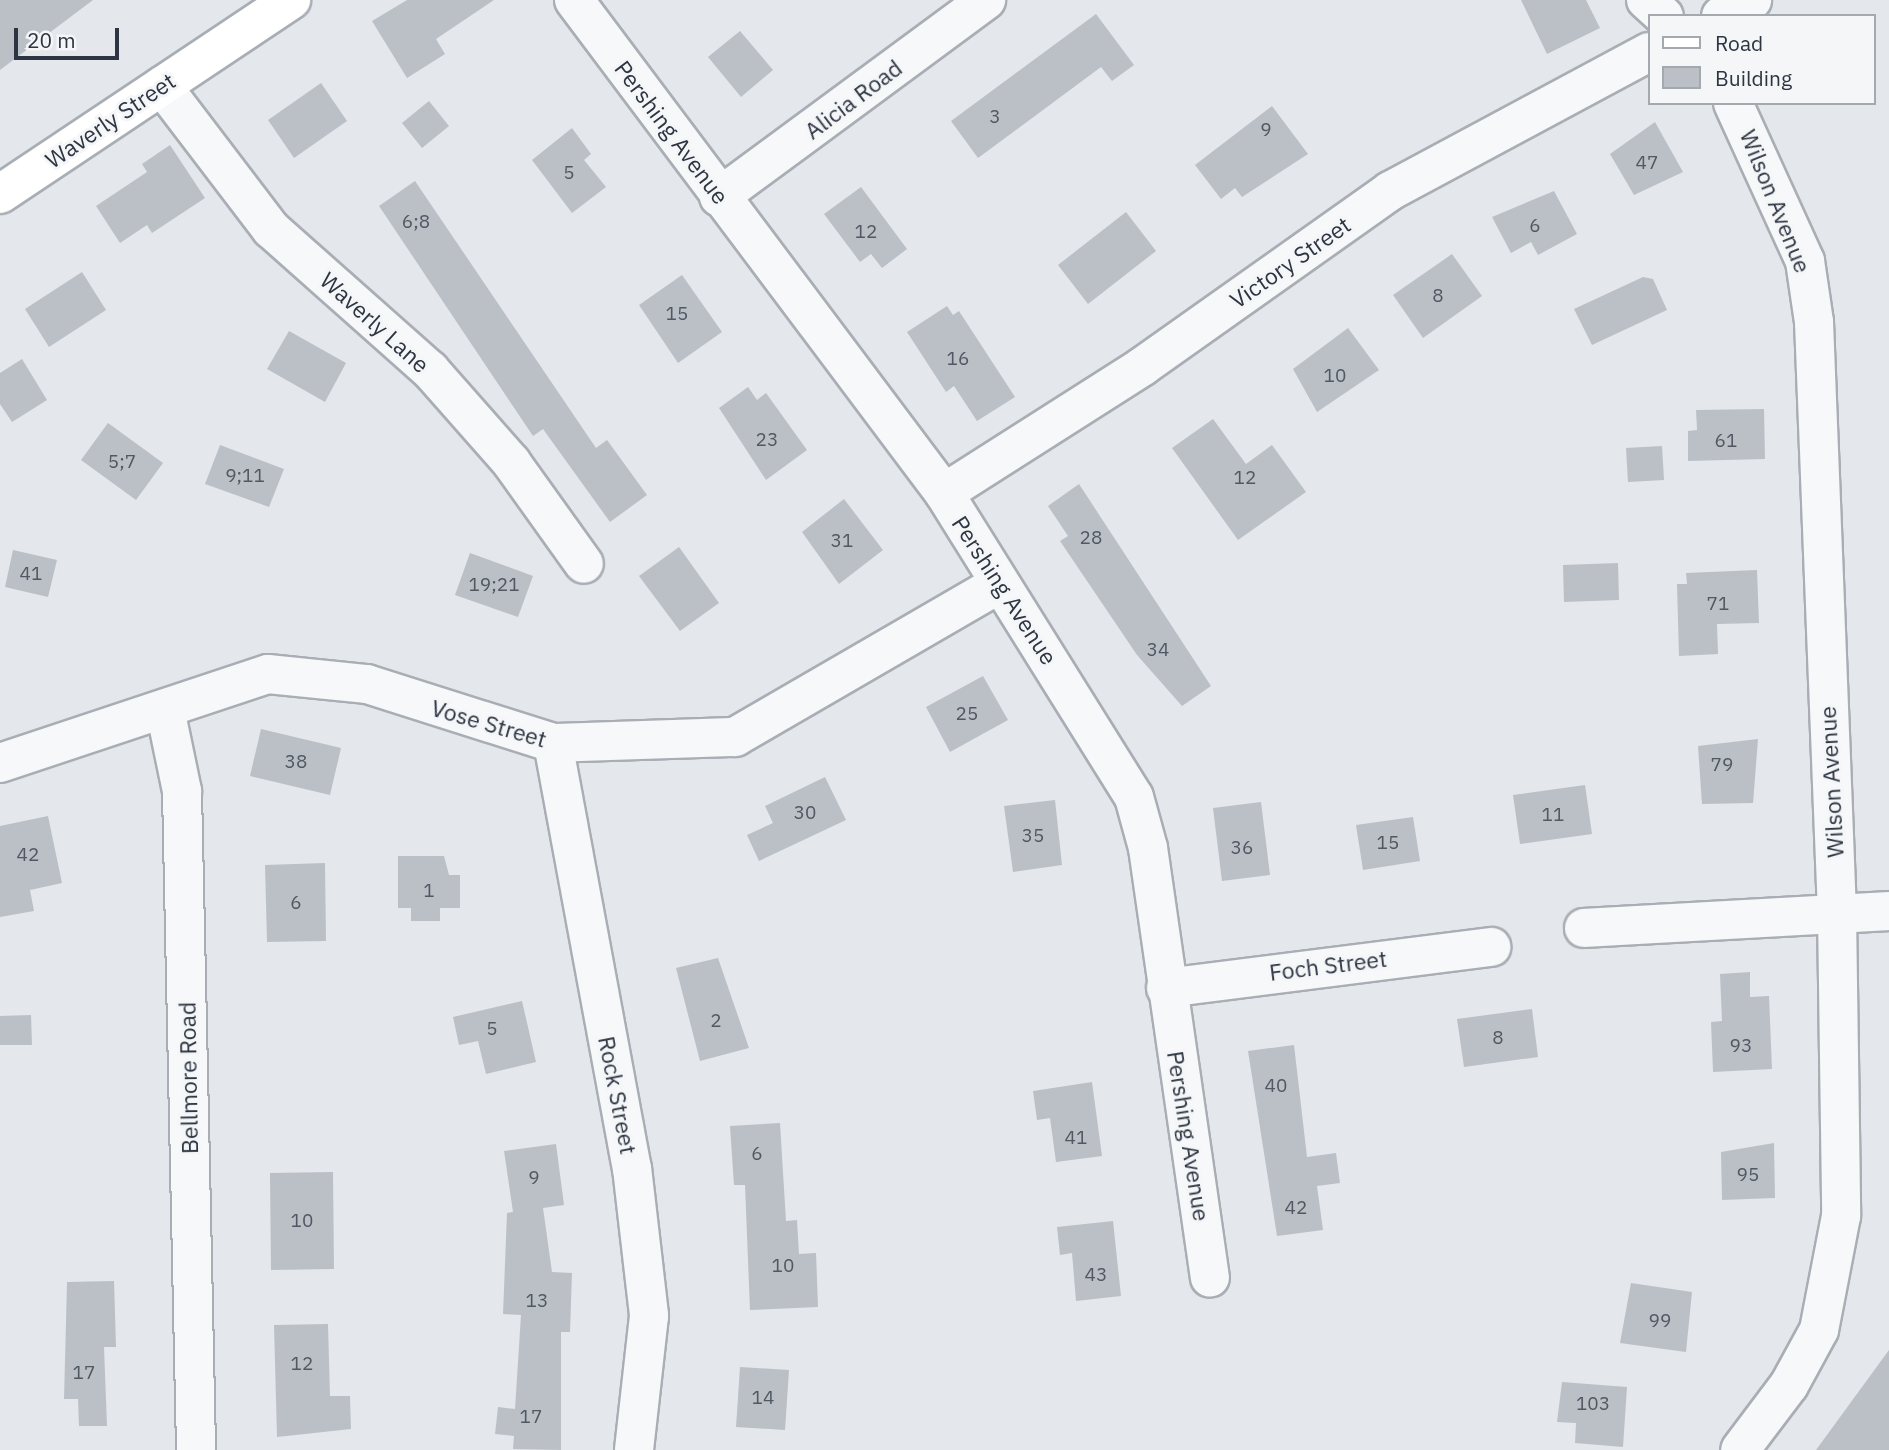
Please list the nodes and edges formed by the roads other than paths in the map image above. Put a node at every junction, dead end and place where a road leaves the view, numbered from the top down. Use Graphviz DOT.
graph roads {
  1 [pos="290,0"];
  2 [pos="574,0"];
  3 [pos="986,0"];
  4 [pos="1646,0"];
  5 [pos="1752,0"];
  6 [pos="1662,14"];
  7 [pos="1725,14"];
  8 [pos="1647,53"];
  9 [pos="162,86"];
  10 [pos="1734,105"];
  11 [pos="0,194"];
  12 [pos="719,197"];
  13 [pos="944,493"];
  14 [pos="584,564"];
  15 [pos="997,585"];
  16 [pos="165,709"];
  17 [pos="552,743"];
  18 [pos="0,763"];
  19 [pos="1889,911"];
  20 [pos="1837,912"];
  21 [pos="1584,928"];
  22 [pos="1491,947"];
  23 [pos="1166,988"];
  24 [pos="1210,1278"];
  25 [pos="197,1450"];
  26 [pos="634,1450"];
  27 [pos="1740,1450"];
  1 -- 9 [label="main road, Waverly Street"];
  2 -- 12 [label="street, Pershing Avenue"];
  3 -- 12 [label="street, Alicia Road"];
  4 -- 6 [label="street"];
  5 -- 7 [label="street"];
  8 -- 13 [label="street, Victory Street"];
  9 -- 11 [label="main road, Waverly Street"];
  9 -- 14 [label="street, Waverly Lane"];
  10 -- 20 [label="street, Wilson Avenue"];
  12 -- 13 [label="street, Pershing Avenue"];
  13 -- 15 [label="street, Pershing Avenue"];
  15 -- 17 [label="street, Vose Street"];
  15 -- 23 [label="street, Pershing Avenue"];
  16 -- 17 [label="street, Vose Street"];
  16 -- 18 [label="street, Vose Street"];
  16 -- 25 [label="street, Bellmore Road"];
  17 -- 26 [label="street, Rock Street"];
  19 -- 20 [label="street"];
  20 -- 21 [label="street"];
  20 -- 27 [label="street, Wilson Avenue"];
  22 -- 23 [label="street, Foch Street"];
  23 -- 24 [label="street, Pershing Avenue"];
}
